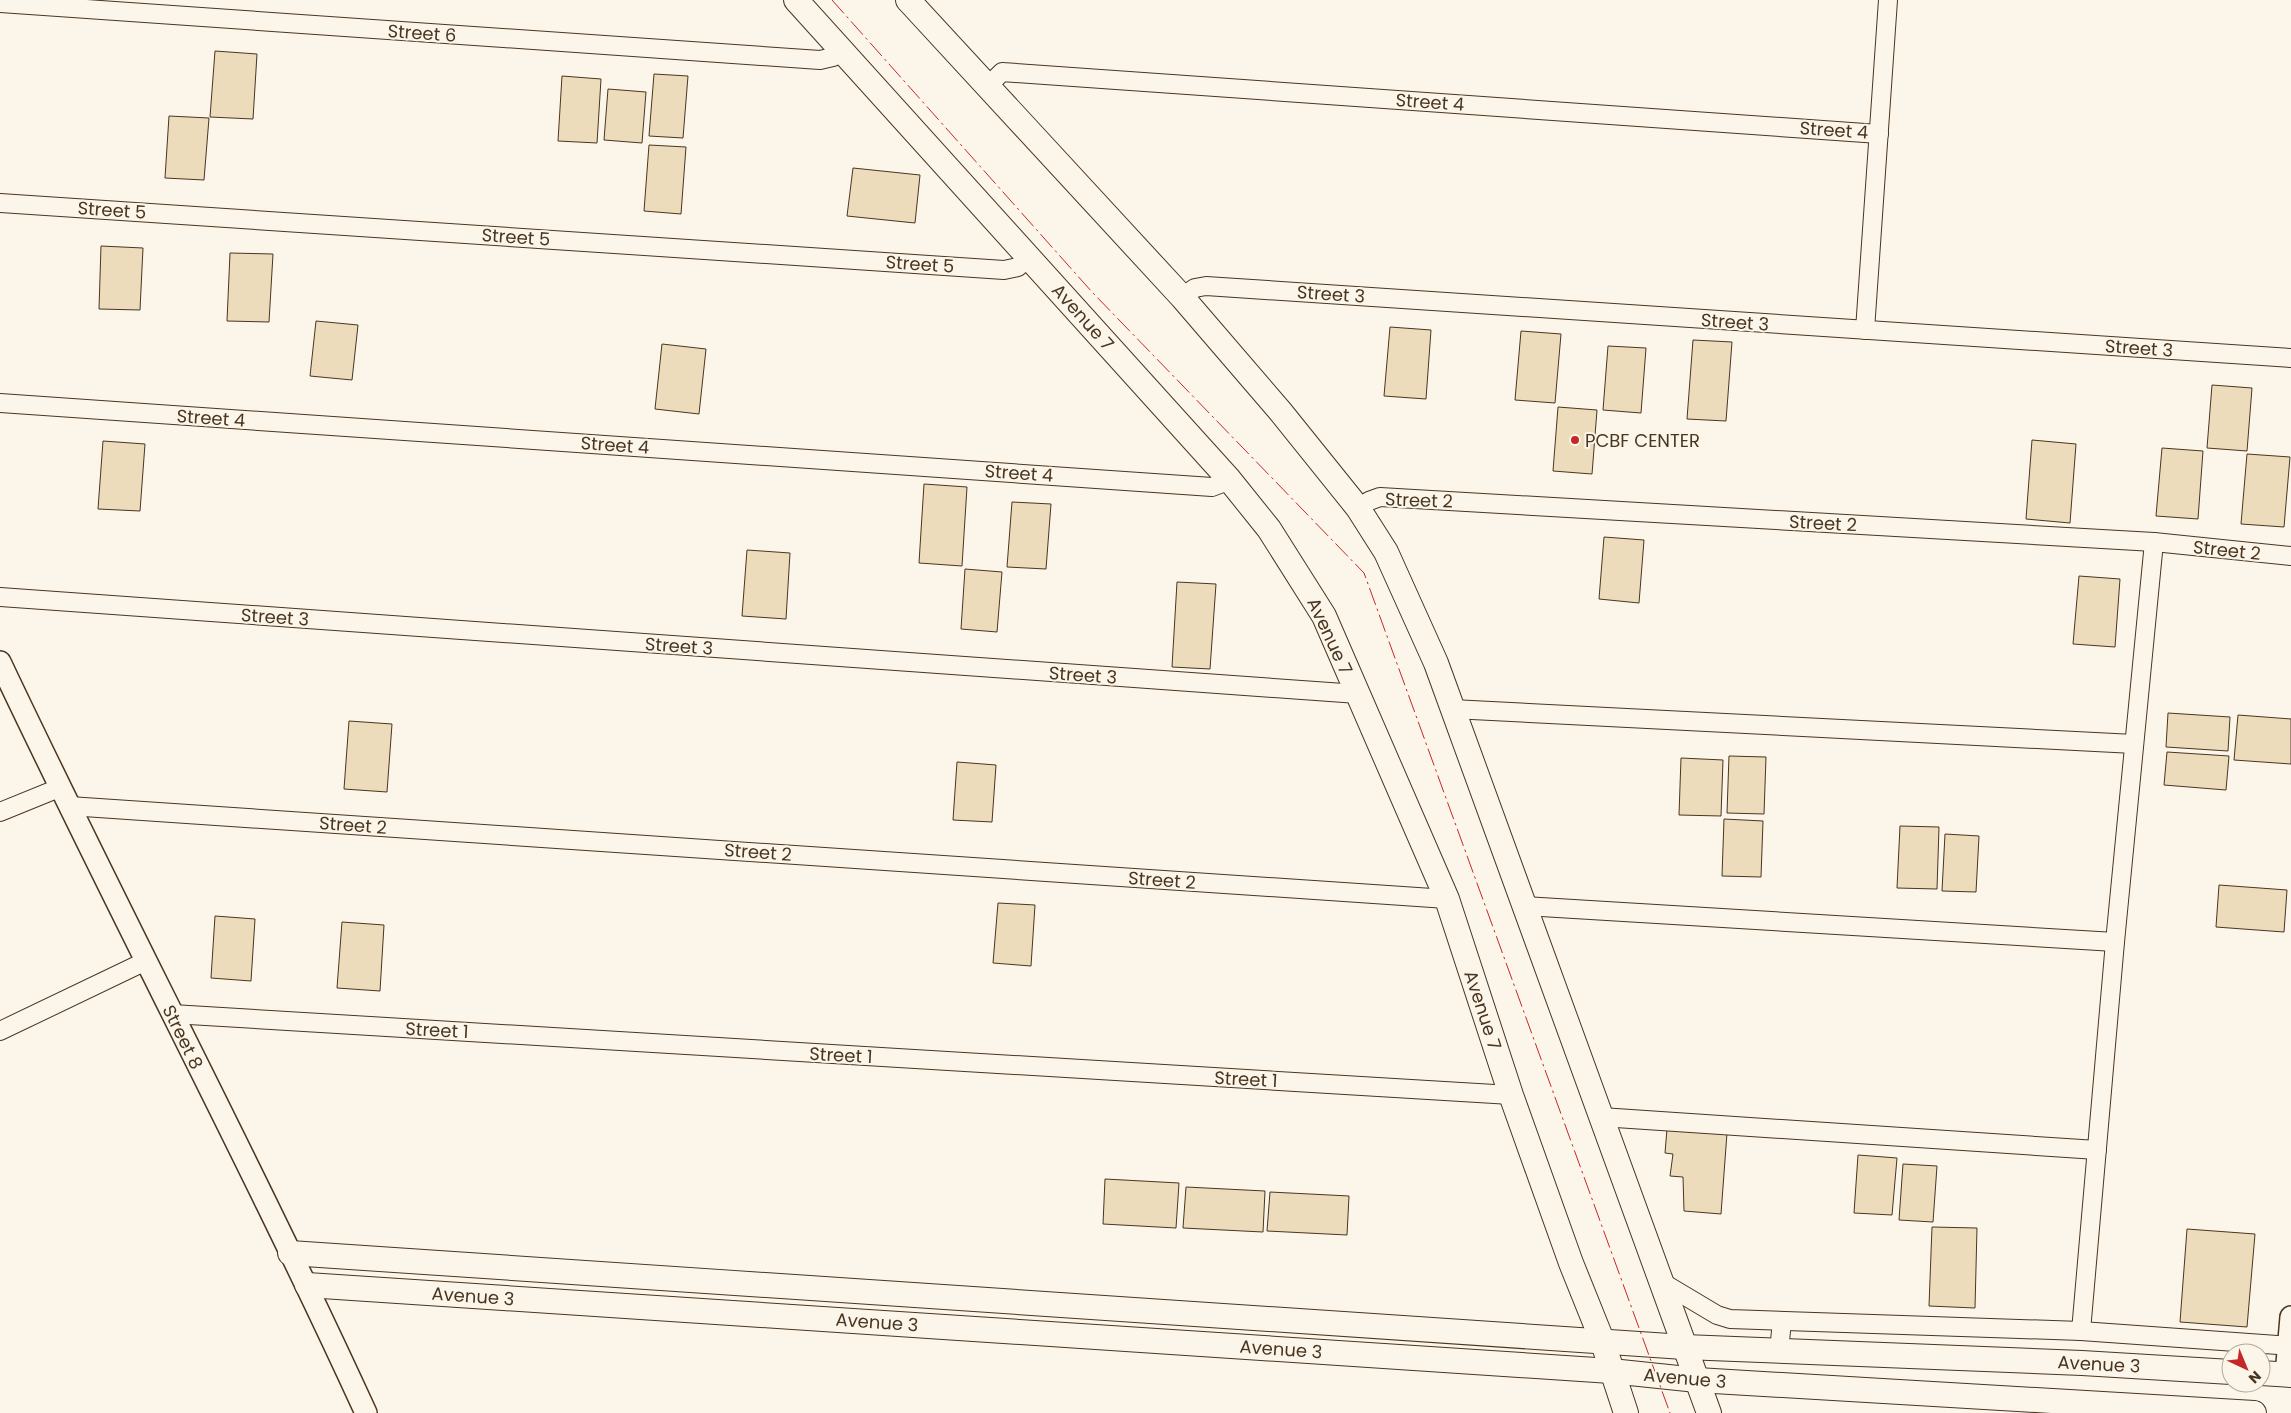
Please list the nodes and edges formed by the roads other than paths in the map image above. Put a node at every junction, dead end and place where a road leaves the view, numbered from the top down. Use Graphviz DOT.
graph roads {
  1 [pos="796,0"];
  2 [pos="908,0"];
  3 [pos="1888,0"];
  4 [pos="0,3"];
  5 [pos="842,50"];
  6 [pos="987,87"];
  7 [pos="1879,134"];
  8 [pos="0,203"];
  9 [pos="1028,256"];
  10 [pos="1182,297"];
  11 [pos="1865,330"];
  12 [pos="2291,358"];
  13 [pos="0,403"];
  14 [pos="1228,478"];
  15 [pos="1358,508"];
  16 [pos="2154,542"];
  17 [pos="2291,556"];
  18 [pos="0,597"];
  19 [pos="0,662"];
  20 [pos="1358,694"];
  21 [pos="1452,709"];
  22 [pos="2134,744"];
  23 [pos="64,797"];
  24 [pos="0,812"];
  25 [pos="1447,899"];
  26 [pos="1524,906"];
  27 [pos="2115,942"];
  28 [pos="146,961"];
  29 [pos="172,1014"];
  30 [pos="0,1032"];
  31 [pos="1511,1096"];
  32 [pos="1601,1117"];
  33 [pos="2097,1150"];
  34 [pos="290,1252"];
  35 [pos="1660,1281"];
  36 [pos="307,1285"];
  37 [pos="2291,1317"];
  38 [pos="1782,1321"];
  39 [pos="2081,1332"];
  40 [pos="1602,1340"];
  41 [pos="2289,1346"];
  42 [pos="1684,1347"];
  43 [pos="1779,1351"];
  44 [pos="1611,1371"];
  45 [pos="2221,1371"];
  46 [pos="2271,1374"];
  47 [pos="2288,1375"];
  48 [pos="1697,1380"];
  49 [pos="366,1413"];
  50 [pos="1626,1413"];
  51 [pos="1709,1413"];
  52 [pos="2254,1413"];
  1 -- 5 [label="main road, Avenue 7"];
  2 -- 6 [label="main road"];
  3 -- 7 [label="street"];
  4 -- 5 [label="street, Street 6"];
  5 -- 9 [label="main road, Avenue 7"];
  6 -- 7 [label="street, Street 4"];
  6 -- 10 [label="main road"];
  7 -- 11 [label="street"];
  8 -- 9 [label="street, Street 5"];
  9 -- 14 [label="main road, Avenue 7"];
  10 -- 11 [label="street, Street 3"];
  10 -- 15 [label="main road"];
  11 -- 12 [label="street, Street 3"];
  13 -- 14 [label="street, Street 4"];
  14 -- 20 [label="main road, Avenue 7"];
  15 -- 16 [label="street, Street 2"];
  15 -- 21 [label="main road"];
  16 -- 17 [label="street, Street 2"];
  16 -- 22 [label="street"];
  18 -- 20 [label="street, Street 3"];
  19 -- 23 [label="street, Street 8"];
  20 -- 25 [label="main road, Avenue 7"];
  21 -- 22 [label="street"];
  21 -- 26 [label="main road"];
  22 -- 27 [label="street"];
  23 -- 24 [label="street"];
  23 -- 25 [label="street, Street 2"];
  23 -- 28 [label="street, Street 8"];
  25 -- 31 [label="main road, Avenue 7"];
  26 -- 27 [label="street"];
  26 -- 32 [label="main road"];
  27 -- 33 [label="street"];
  28 -- 29 [label="street, Street 8"];
  28 -- 30 [label="street"];
  29 -- 31 [label="street, Street 1"];
  29 -- 34 [label="street, Street 8"];
  31 -- 40 [label="main road, Avenue 7"];
  32 -- 33 [label="street"];
  32 -- 35 [label="main road"];
  33 -- 39 [label="street"];
  34 -- 36 [label="street, Street 8"];
  34 -- 40 [label="main road, Avenue 3"];
  35 -- 38 [label="street"];
  35 -- 42 [label="main road"];
  36 -- 44 [label="main road, Avenue 3"];
  36 -- 49 [label="street, Street 8"];
  37 -- 41 [label="street"];
  38 -- 39 [label="street"];
  38 -- 43 [label="street"];
  39 -- 41 [label="street"];
  40 -- 42 [label="main road, Avenue 3"];
  40 -- 44 [label="main road, Avenue 7"];
  41 -- 47 [label="street"];
  42 -- 43 [label="main road, Avenue 3"];
  42 -- 48 [label="main road"];
  43 -- 45 [label="main road, Avenue 3"];
  44 -- 48 [label="main road, Avenue 3"];
  44 -- 50 [label="main road, Avenue 7"];
  46 -- 47 [label="main road"];
  48 -- 51 [label="main road"];
  48 -- 52 [label="main road, Avenue 3"];
}
